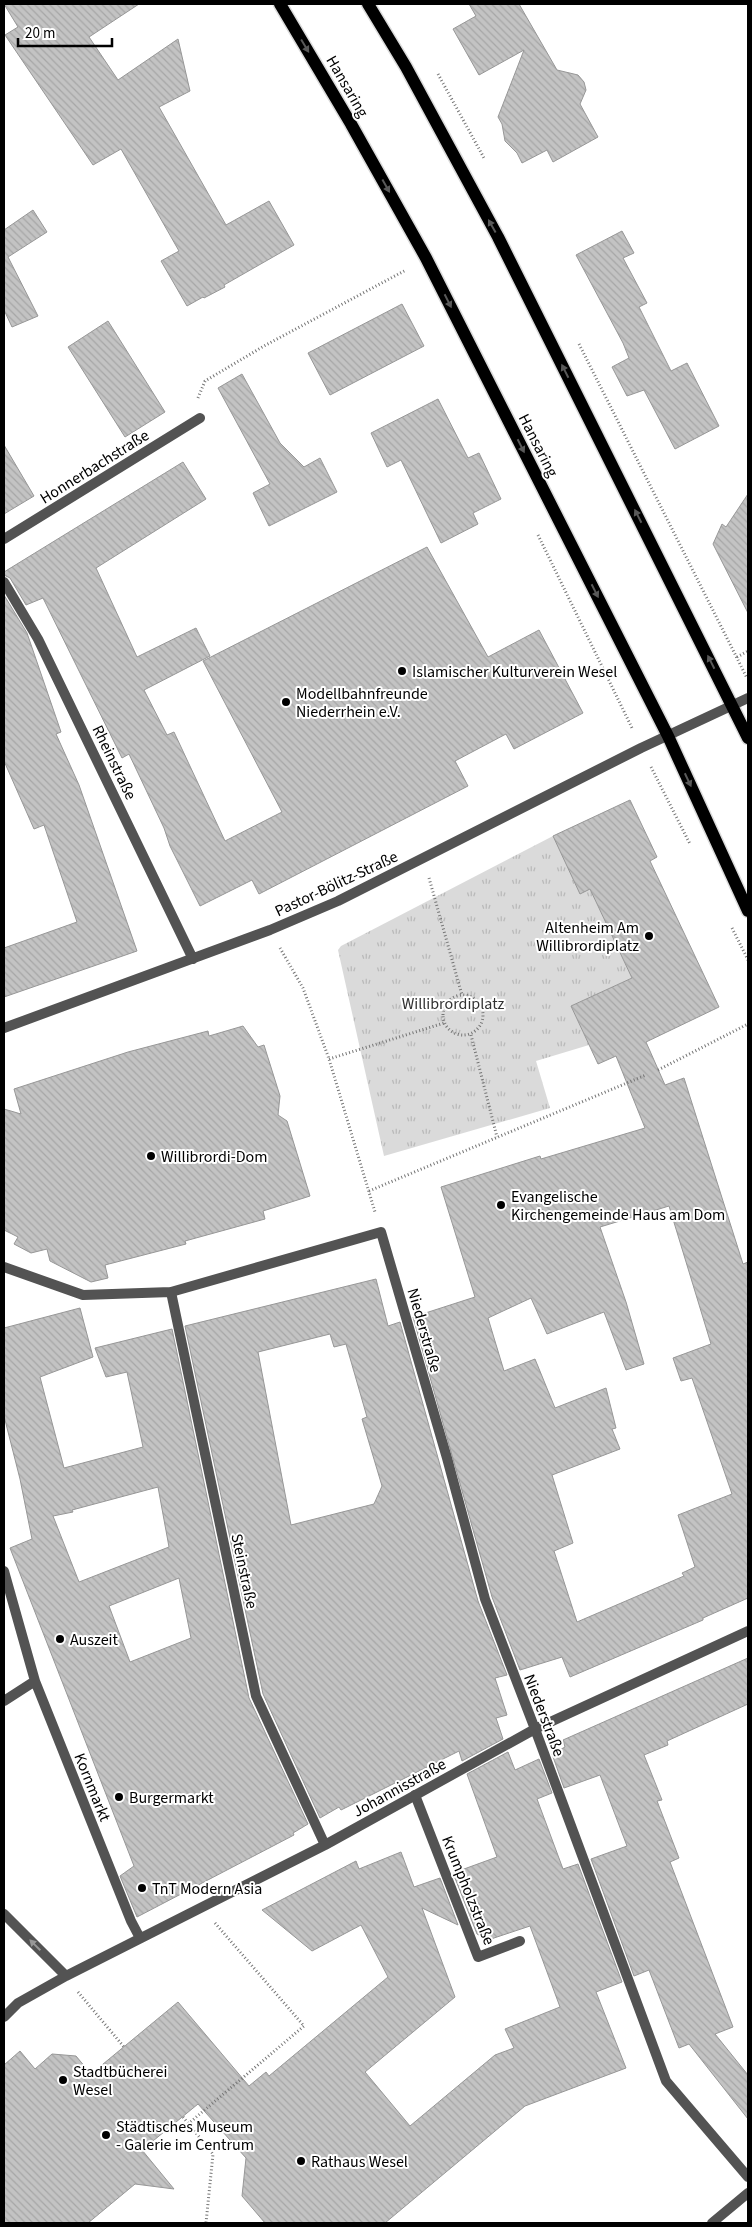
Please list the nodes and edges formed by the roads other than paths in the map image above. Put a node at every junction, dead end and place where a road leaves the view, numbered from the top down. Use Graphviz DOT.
graph roads {
  1 [pos="280,4"];
  2 [pos="368,4"];
  3 [pos="200,418"];
  4 [pos="4,539"];
  5 [pos="4,582"];
  6 [pos="748,698"];
  7 [pos="733,705"];
  8 [pos="668,736"];
  9 [pos="748,738"];
  10 [pos="748,911"];
  11 [pos="193,959"];
  12 [pos="4,1028"];
  13 [pos="4,1266"];
  14 [pos="171,1292"];
  15 [pos="4,1571"];
  16 [pos="748,1631"];
  17 [pos="35,1681"];
  18 [pos="4,1701"];
  19 [pos="535,1729"];
  20 [pos="416,1795"];
  21 [pos="324,1845"];
  22 [pos="4,1914"];
  23 [pos="140,1938"];
  24 [pos="520,1941"];
  25 [pos="66,1976"];
  26 [pos="4,2017"];
  27 [pos="748,2177"];
  28 [pos="748,2193"];
  29 [pos="712,2223"];
  1 -- 8 [label="main road, Hansaring, one-way"];
  7 -- 2 [label="main road, one-way"];
  3 -- 4 [label="street, Honnerbachstraße"];
  5 -- 11 [label="street, Rheinstraße"];
  6 -- 7 [label="street, Pastor-Bölitz-Straße"];
  7 -- 8 [label="street, Pastor-Bölitz-Straße"];
  7 -- 9 [label="main road"];
  8 -- 10 [label="main road, Hansaring, one-way"];
  8 -- 11 [label="street, Pastor-Bölitz-Straße"];
  11 -- 12 [label="street, Pastor-Bölitz-Straße"];
  13 -- 14 [label="street"];
  14 -- 19 [label="street, Niederstraße"];
  14 -- 21 [label="street, Steinstraße"];
  15 -- 17 [label="street, Kornmarkt"];
  16 -- 19 [label="street, Johannisstraße"];
  17 -- 18 [label="street"];
  17 -- 23 [label="street, Kornmarkt"];
  19 -- 20 [label="street, Johannisstraße"];
  19 -- 27 [label="street, Niederstraße"];
  20 -- 21 [label="street, Johannisstraße"];
  20 -- 24 [label="street, Krumpholzstraße"];
  21 -- 23 [label="street, Johannisstraße"];
  25 -- 22 [label="street, one-way"];
  23 -- 25 [label="street, Johannisstraße"];
  25 -- 26 [label="street, Johannisstraße"];
  28 -- 29 [label="street"];
}
